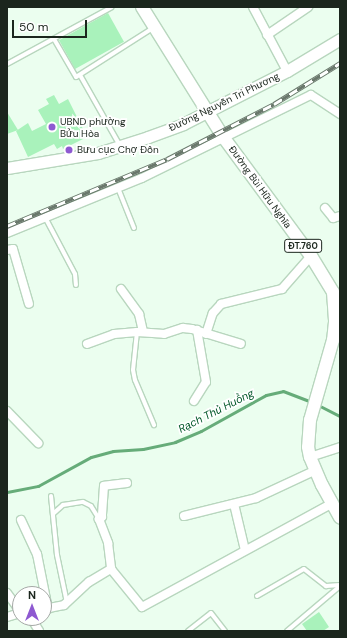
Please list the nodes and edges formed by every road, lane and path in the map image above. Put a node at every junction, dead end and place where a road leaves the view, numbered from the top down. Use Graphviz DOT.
graph roads {
  1 [pos="112,7"];
  2 [pos="142,7"];
  3 [pos="308,7"];
  4 [pos="256,8"];
  5 [pos="154,27"];
  6 [pos="267,35"];
  7 [pos="54,39"];
  8 [pos="340,39"];
  9 [pos="7,64"];
  10 [pos="287,71"];
  11 [pos="80,75"];
  12 [pos="208,111"];
  13 [pos="340,114"];
  14 [pos="224,138"];
  15 [pos="120,147"];
  16 [pos="7,168"];
  17 [pos="118,188"];
  18 [pos="325,208"];
  19 [pos="340,216"];
  20 [pos="46,219"];
  21 [pos="134,228"];
  22 [pos="7,233"];
  23 [pos="7,250"];
  24 [pos="311,256"];
  25 [pos="76,285"];
  26 [pos="121,289"];
  27 [pos="337,291"];
  28 [pos="29,304"];
  29 [pos="197,330"];
  30 [pos="140,332"];
  31 [pos="206,334"];
  32 [pos="337,335"];
  33 [pos="87,344"];
  34 [pos="241,344"];
  35 [pos="194,401"];
  36 [pos="7,411"];
  37 [pos="154,425"];
  38 [pos="38,443"];
  39 [pos="340,447"];
  40 [pos="310,457"];
  41 [pos="316,470"];
  42 [pos="127,483"];
  43 [pos="51,496"];
  44 [pos="333,503"];
  45 [pos="234,504"];
  46 [pos="54,513"];
  47 [pos="184,516"];
  48 [pos="340,517"];
  49 [pos="99,519"];
  50 [pos="22,520"];
  51 [pos="245,550"];
  52 [pos="111,569"];
  53 [pos="42,586"];
  54 [pos="340,586"];
  55 [pos="257,596"];
  56 [pos="67,603"];
  57 [pos="52,607"];
  58 [pos="188,631"];
  59 [pos="225,631"];
  60 [pos="287,631"];
  1 -- 7 [label="lane"];
  2 -- 5 [label="main road, Đường Bùi Hữu Nghĩa / ĐT.760"];
  3 -- 6 [label="street"];
  4 -- 6 [label="street"];
  5 -- 11 [label="lane"];
  5 -- 12 [label="main road, Đường Bùi Hữu Nghĩa / ĐT.760"];
  6 -- 10 [label="street"];
  7 -- 9 [label="lane"];
  7 -- 11 [label="lane"];
  8 -- 10 [label="main road, Đường Nguyễn Tri Phương"];
  10 -- 12 [label="main road, Đường Nguyễn Tri Phương"];
  11 -- 15 [label="lane"];
  12 -- 14 [label="main road, Đường Bùi Hữu Nghĩa / ĐT.760"];
  12 -- 15 [label="main road, Đường Nguyễn Tri Phương"];
  13 -- 14 [label="street"];
  14 -- 17 [label="street"];
  14 -- 24 [label="main road, Đường Bùi Hữu Nghĩa / ĐT.760"];
  15 -- 16 [label="main road, Đường Nguyễn Tri Phương"];
  17 -- 20 [label="street"];
  17 -- 21 [label="lane"];
  18 -- 19 [label="street"];
  20 -- 22 [label="street"];
  20 -- 25 [label="lane"];
  23 -- 28 [label="street"];
  24 -- 27 [label="main road, Đường Bùi Hữu Nghĩa / ĐT.760"];
  24 -- 31 [label="street"];
  26 -- 30 [label="street"];
  27 -- 32 [label="main road, Đường Bùi Hữu Nghĩa / ĐT.760"];
  29 -- 30 [label="street"];
  29 -- 31 [label="street"];
  29 -- 35 [label="street"];
  30 -- 33 [label="street"];
  30 -- 37 [label="lane"];
  31 -- 34 [label="street"];
  32 -- 40 [label="main road, Đường Bùi Hữu Nghĩa / ĐT.760"];
  36 -- 38 [label="street"];
  39 -- 40 [label="street"];
  40 -- 41 [label="main road, ĐT.760"];
  41 -- 44 [label="main road, ĐT.760"];
  41 -- 45 [label="street"];
  42 -- 49 [label="street"];
  43 -- 46 [label="lane"];
  44 -- 48 [label="main road, ĐT.760"];
  44 -- 51 [label="street"];
  45 -- 47 [label="street"];
  45 -- 51 [label="street"];
  46 -- 49 [label="lane"];
  46 -- 56 [label="lane"];
  49 -- 52 [label="street"];
  50 -- 53 [label="street"];
  51 -- 52 [label="street"];
  52 -- 56 [label="street"];
  54 -- 55 [label="lane"];
  54 -- 60 [label="lane"];
  56 -- 57 [label="street"];
  58 -- 59 [label="lane"];
}
